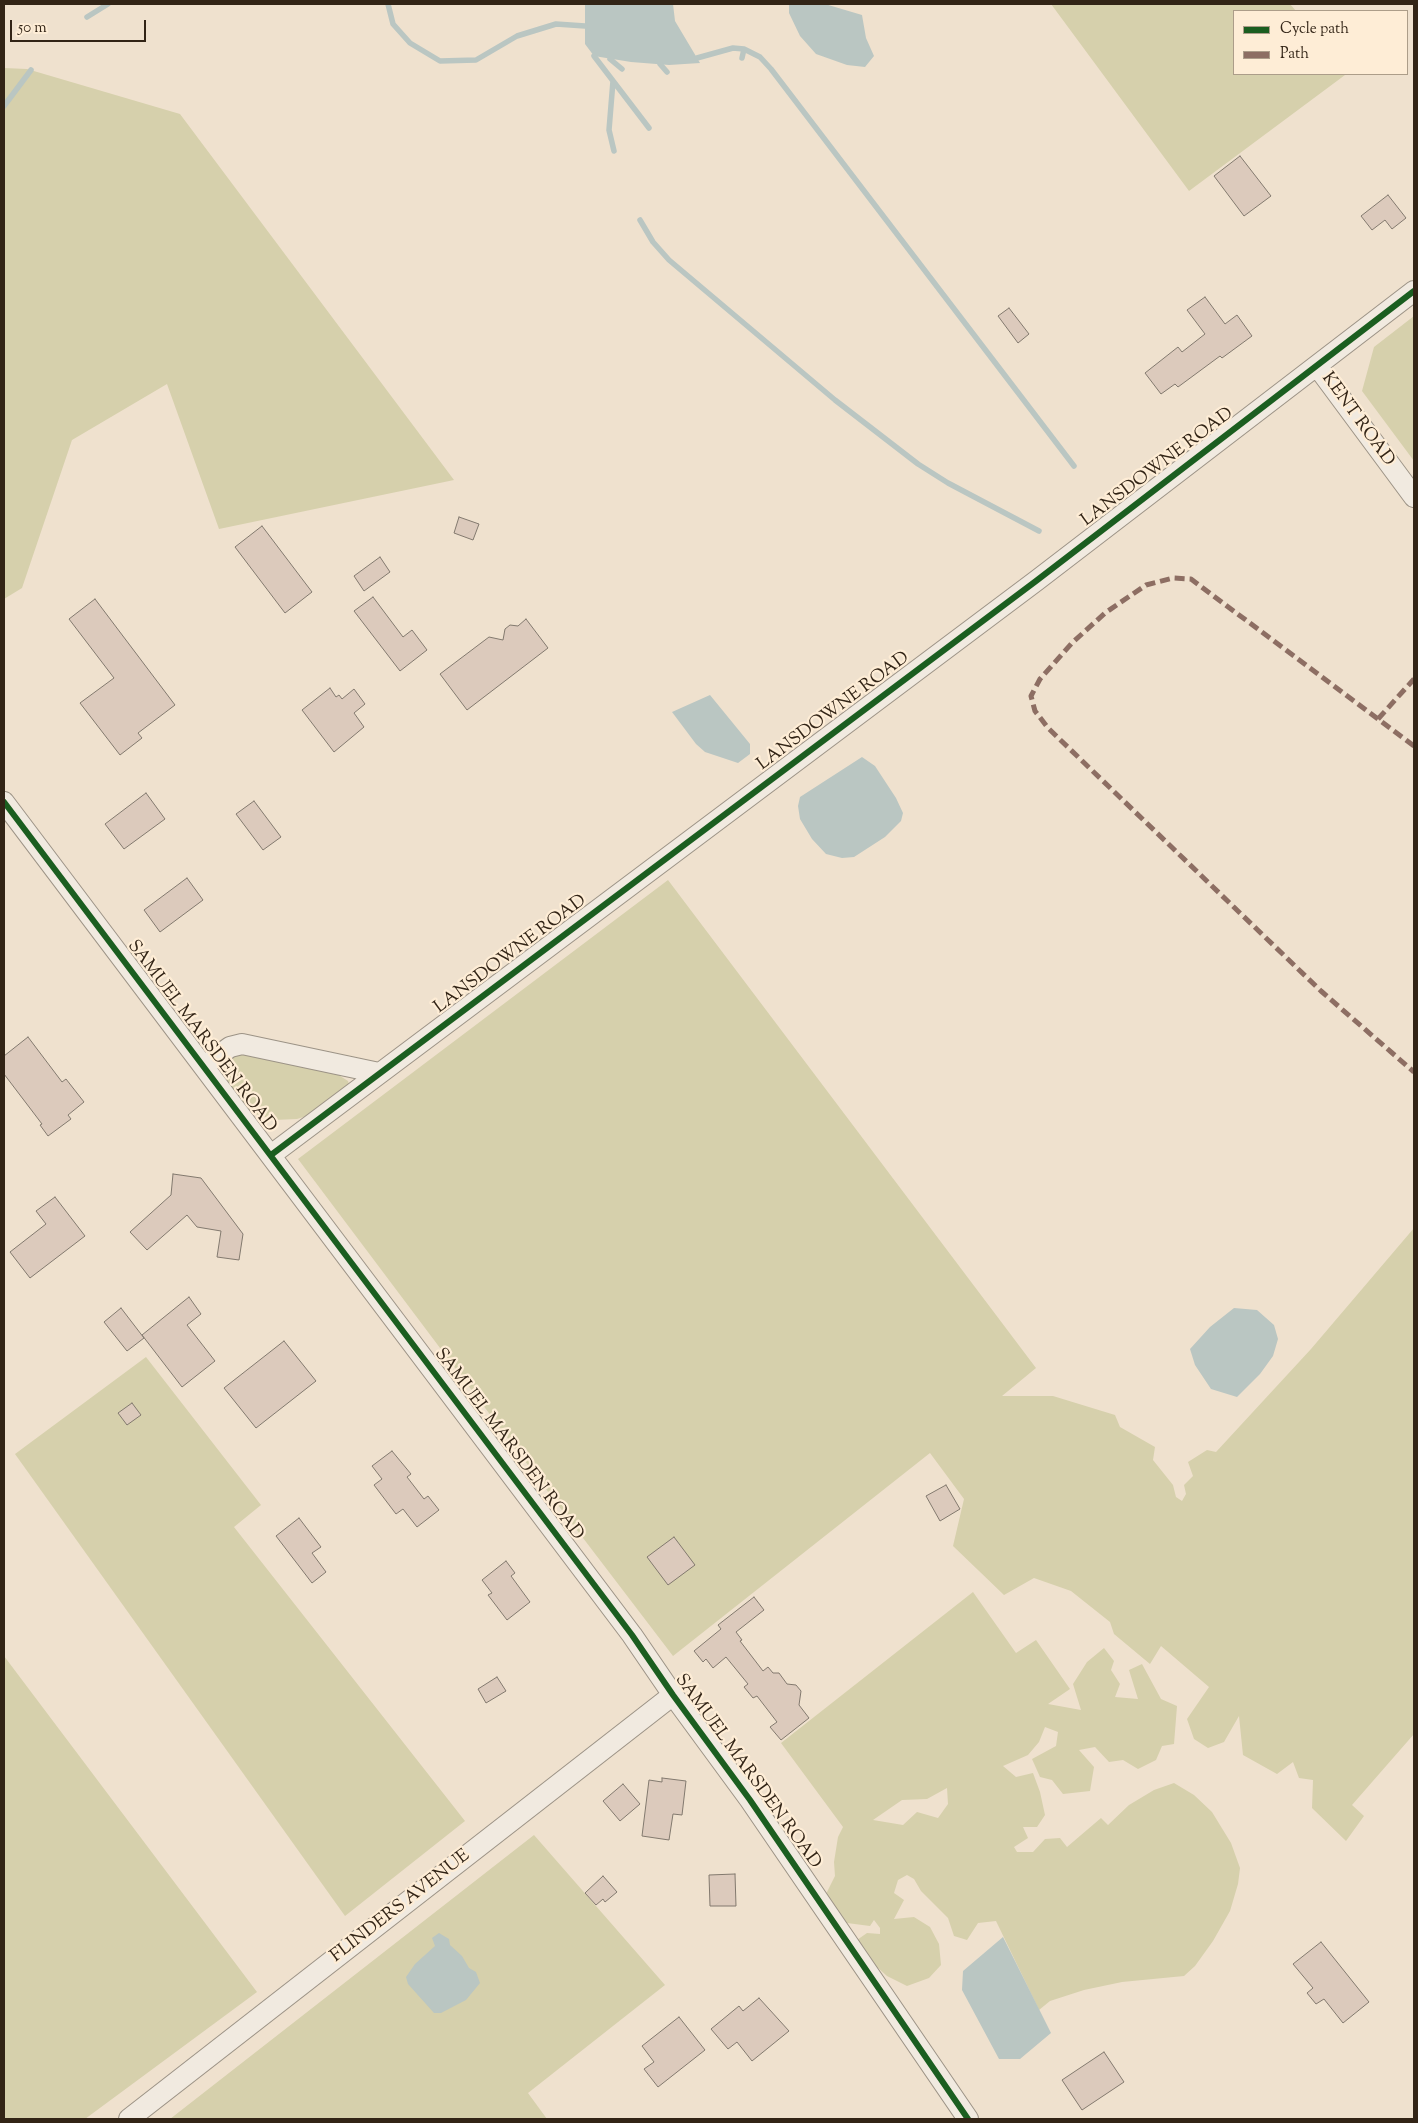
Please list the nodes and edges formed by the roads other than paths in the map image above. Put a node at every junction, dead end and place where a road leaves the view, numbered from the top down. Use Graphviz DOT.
graph roads {
  1 [pos="1414,291"];
  2 [pos="1317,366"];
  3 [pos="1414,497"];
  4 [pos="4,802"];
  5 [pos="204,1066"];
  6 [pos="379,1073"];
  7 [pos="271,1155"];
  8 [pos="673,1695"];
  9 [pos="129,2119"];
  10 [pos="968,2119"];
  1 -- 2 [label="street, LANSDOWNE ROAD"];
  2 -- 3 [label="street, KENT ROAD"];
  2 -- 6 [label="street, LANSDOWNE ROAD"];
  4 -- 5 [label="street, SAMUEL MARSDEN ROAD"];
  5 -- 6 [label="street"];
  5 -- 7 [label="street, SAMUEL MARSDEN ROAD"];
  6 -- 7 [label="street, LANSDOWNE ROAD"];
  7 -- 8 [label="street, SAMUEL MARSDEN ROAD"];
  8 -- 9 [label="street, FLINDERS AVENUE"];
  8 -- 10 [label="street, SAMUEL MARSDEN ROAD"];
}
